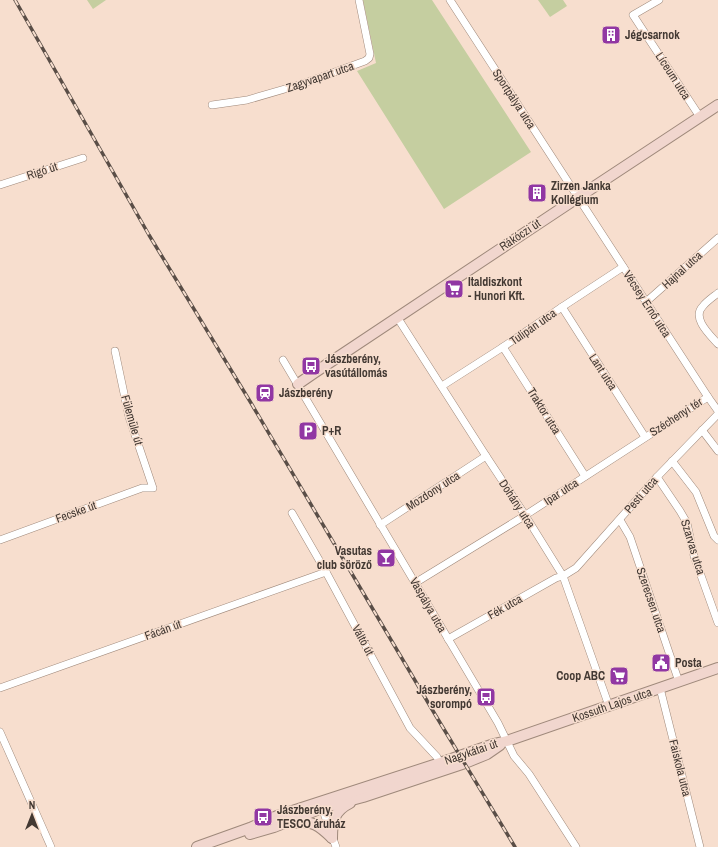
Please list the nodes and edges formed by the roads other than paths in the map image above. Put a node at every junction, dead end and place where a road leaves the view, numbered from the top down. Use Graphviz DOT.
graph roads {
  1 [pos="358,0"];
  2 [pos="450,0"];
  3 [pos="660,0"];
  4 [pos="212,105"];
  5 [pos="718,105"];
  6 [pos="700,116"];
  7 [pos="83,158"];
  8 [pos="0,185"];
  9 [pos="577,197"];
  10 [pos="718,238"];
  11 [pos="623,267"];
  12 [pos="718,293"];
  13 [pos="646,302"];
  14 [pos="562,307"];
  15 [pos="397,317"];
  16 [pos="718,344"];
  17 [pos="503,347"];
  18 [pos="115,351"];
  19 [pos="283,360"];
  20 [pos="298,384"];
  21 [pos="442,386"];
  22 [pos="708,397"];
  23 [pos="718,411"];
  24 [pos="718,414"];
  25 [pos="702,430"];
  26 [pos="645,437"];
  27 [pos="718,451"];
  28 [pos="486,456"];
  29 [pos="672,461"];
  30 [pos="585,476"];
  31 [pos="657,477"];
  32 [pos="153,488"];
  33 [pos="292,513"];
  34 [pos="525,515"];
  35 [pos="620,520"];
  36 [pos="380,524"];
  37 [pos="0,540"];
  38 [pos="718,540"];
  39 [pos="326,572"];
  40 [pos="563,576"];
  41 [pos="415,584"];
  42 [pos="718,623"];
  43 [pos="448,639"];
  44 [pos="718,668"];
  45 [pos="679,682"];
  46 [pos="0,688"];
  47 [pos="660,688"];
  48 [pos="609,706"];
  49 [pos="0,732"];
  50 [pos="507,741"];
  51 [pos="440,763"];
  52 [pos="363,797"];
  53 [pos="321,805"];
  54 [pos="274,827"];
  55 [pos="334,842"];
  56 [pos="51,847"];
  57 [pos="197,847"];
  58 [pos="201,847"];
  59 [pos="576,847"];
  60 [pos="700,847"];
  1 -- 4 [label="street, Zagyvapart utca"];
  2 -- 9 [label="street, Sportpálya utca"];
  3 -- 6 [label="street, Líceum utca"];
  5 -- 6 [label="street, Rákóczi út"];
  6 -- 9 [label="street, Rákóczi út"];
  7 -- 8 [label="street, Rigó út"];
  9 -- 11 [label="street, Vécsey Ernő utca"];
  9 -- 15 [label="street, Rákóczi út"];
  10 -- 13 [label="street, Hajnal utca"];
  11 -- 13 [label="street, Vécsey Ernő utca"];
  11 -- 14 [label="street, Tulipán utca"];
  12 -- 16 [label="street"];
  13 -- 22 [label="street, Vécsey Ernő utca"];
  14 -- 17 [label="street, Tulipán utca"];
  14 -- 26 [label="street, Lant utca"];
  15 -- 20 [label="street, Rákóczi út"];
  15 -- 21 [label="street, Dohány utca"];
  17 -- 21 [label="street, Tulipán utca"];
  17 -- 30 [label="street, Traktor utca"];
  18 -- 32 [label="street, Fülemüle út"];
  19 -- 20 [label="street, Vaspálya utca"];
  20 -- 36 [label="street, Vaspálya utca"];
  21 -- 28 [label="street, Dohány utca"];
  22 -- 23 [label="street, Vécsey Ernő utca"];
  22 -- 26 [label="street, Széchenyi tér"];
  24 -- 25 [label="street, Pesti utca"];
  25 -- 27 [label="street"];
  25 -- 29 [label="street, Pesti utca"];
  26 -- 30 [label="street, Ipar utca"];
  28 -- 34 [label="street, Dohány utca"];
  28 -- 36 [label="street, Mozdony utca"];
  29 -- 31 [label="street, Pesti utca"];
  29 -- 38 [label="street"];
  30 -- 34 [label="street, Ipar utca"];
  31 -- 35 [label="street, Pesti utca"];
  31 -- 42 [label="street, Szarvas utca"];
  32 -- 37 [label="street, Fecske út"];
  33 -- 39 [label="street, Váltó út"];
  34 -- 40 [label="street, Dohány utca"];
  34 -- 41 [label="street, Ipar utca"];
  35 -- 40 [label="street, Pesti utca"];
  35 -- 45 [label="street, Szerecsen utca"];
  36 -- 41 [label="street, Vaspálya utca"];
  39 -- 46 [label="street, Fácán út"];
  39 -- 51 [label="street, Váltó út"];
  40 -- 43 [label="street, Fék utca"];
  40 -- 48 [label="street, Dohány utca"];
  41 -- 43 [label="street, Vaspálya utca"];
  43 -- 50 [label="street, Vaspálya utca"];
  44 -- 45 [label="street, Kossuth Lajos utca"];
  45 -- 47 [label="street, Kossuth Lajos utca"];
  47 -- 48 [label="street, Kossuth Lajos utca"];
  47 -- 60 [label="street, Faiskola utca"];
  48 -- 50 [label="street, Kossuth Lajos utca"];
  49 -- 56 [label="street"];
  50 -- 51 [label="street, Nagykátai út"];
  50 -- 52 [label="street, Nagykátai út"];
  50 -- 59 [label="street, Vaspálya utca"];
  51 -- 53 [label="street, Nagykátai út"];
  52 -- 53 [label="street, Nagykátai út"];
  52 -- 55 [label="street"];
  53 -- 54 [label="street, Nagykátai út"];
  53 -- 55 [label="street"];
  53 -- 57 [label="street, Nagykátai út"];
  54 -- 55 [label="street"];
  54 -- 58 [label="street, Nagykátai út"];
}
